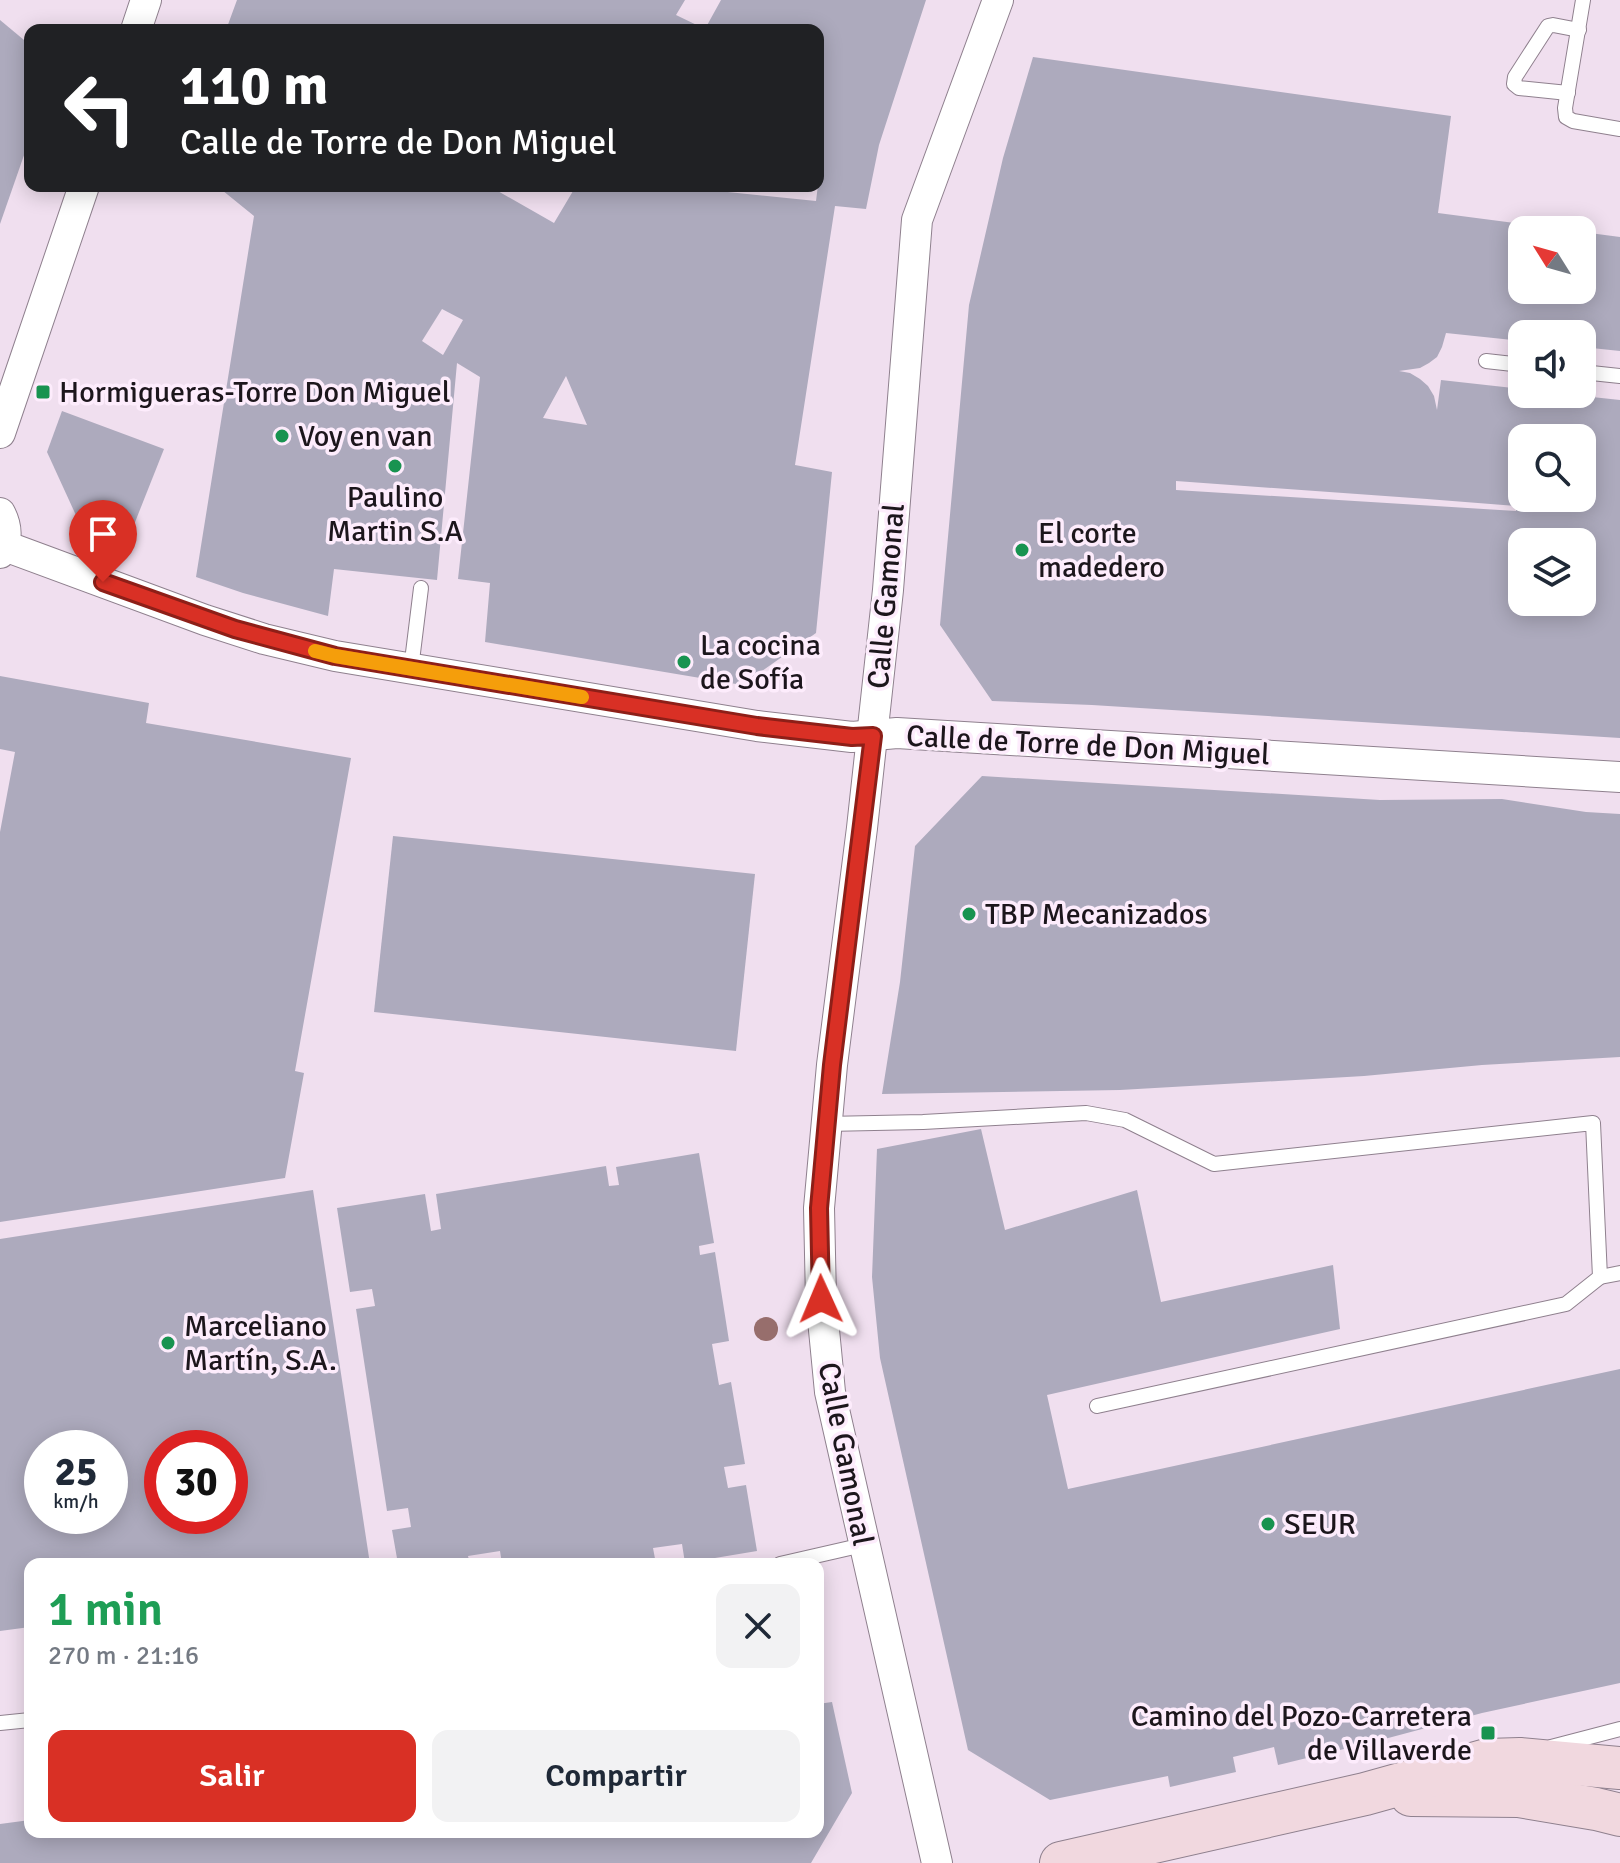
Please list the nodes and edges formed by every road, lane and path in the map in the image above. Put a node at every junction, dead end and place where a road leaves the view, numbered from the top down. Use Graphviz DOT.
graph roads {
  1 [pos="146,0"];
  2 [pos="998,0"];
  3 [pos="1583,0"];
  4 [pos="138,24"];
  5 [pos="1579,30"];
  6 [pos="1568,93"];
  7 [pos="1620,129"];
  8 [pos="82,192"];
  9 [pos="1486,361"];
  10 [pos="1508,363"];
  11 [pos="1596,373"];
  12 [pos="1620,376"];
  13 [pos="0,433"];
  14 [pos="0,513"];
  15 [pos="2,550"];
  16 [pos="421,588"];
  17 [pos="411,669"];
  18 [pos="873,736"];
  19 [pos="1620,777"];
  20 [pos="826,1124"];
  21 [pos="1620,1273"];
  22 [pos="1600,1277"];
  23 [pos="1097,1406"];
  24 [pos="863,1545"];
  25 [pos="806,1558"];
  26 [pos="24,1721"];
  27 [pos="0,1723"];
  28 [pos="1620,1729"];
  29 [pos="1520,1759"];
  30 [pos="1620,1768"];
  31 [pos="1365,1794"];
  32 [pos="1620,1815"];
  33 [pos="937,1863"];
  34 [pos="1061,1863"];
  1 -- 4 [label="street"];
  2 -- 18 [label="street, Calle Gamonal"];
  3 -- 5 [label="lane"];
  5 -- 6 [label="lane"];
  5 -- 6 [label="lane"];
  6 -- 7 [label="lane"];
  8 -- 13 [label="street"];
  9 -- 10 [label="lane"];
  11 -- 12 [label="lane"];
  14 -- 15 [label="street"];
  15 -- 17 [label="street, Calle de Torre de Don Miguel"];
  16 -- 17 [label="lane"];
  17 -- 18 [label="street, Calle de Torre de Don Miguel"];
  18 -- 19 [label="street, Calle de Torre de Don Miguel"];
  18 -- 20 [label="street, Calle Gamonal"];
  20 -- 22 [label="lane"];
  20 -- 24 [label="street, Calle Gamonal"];
  21 -- 22 [label="lane"];
  22 -- 23 [label="lane"];
  24 -- 25 [label="lane"];
  24 -- 33 [label="street, Calle Gamonal"];
  26 -- 27 [label="lane"];
  28 -- 29 [label="lane"];
  29 -- 30 [label="street"];
  29 -- 31 [label="street"];
  31 -- 32 [label="street"];
  31 -- 34 [label="street"];
}
